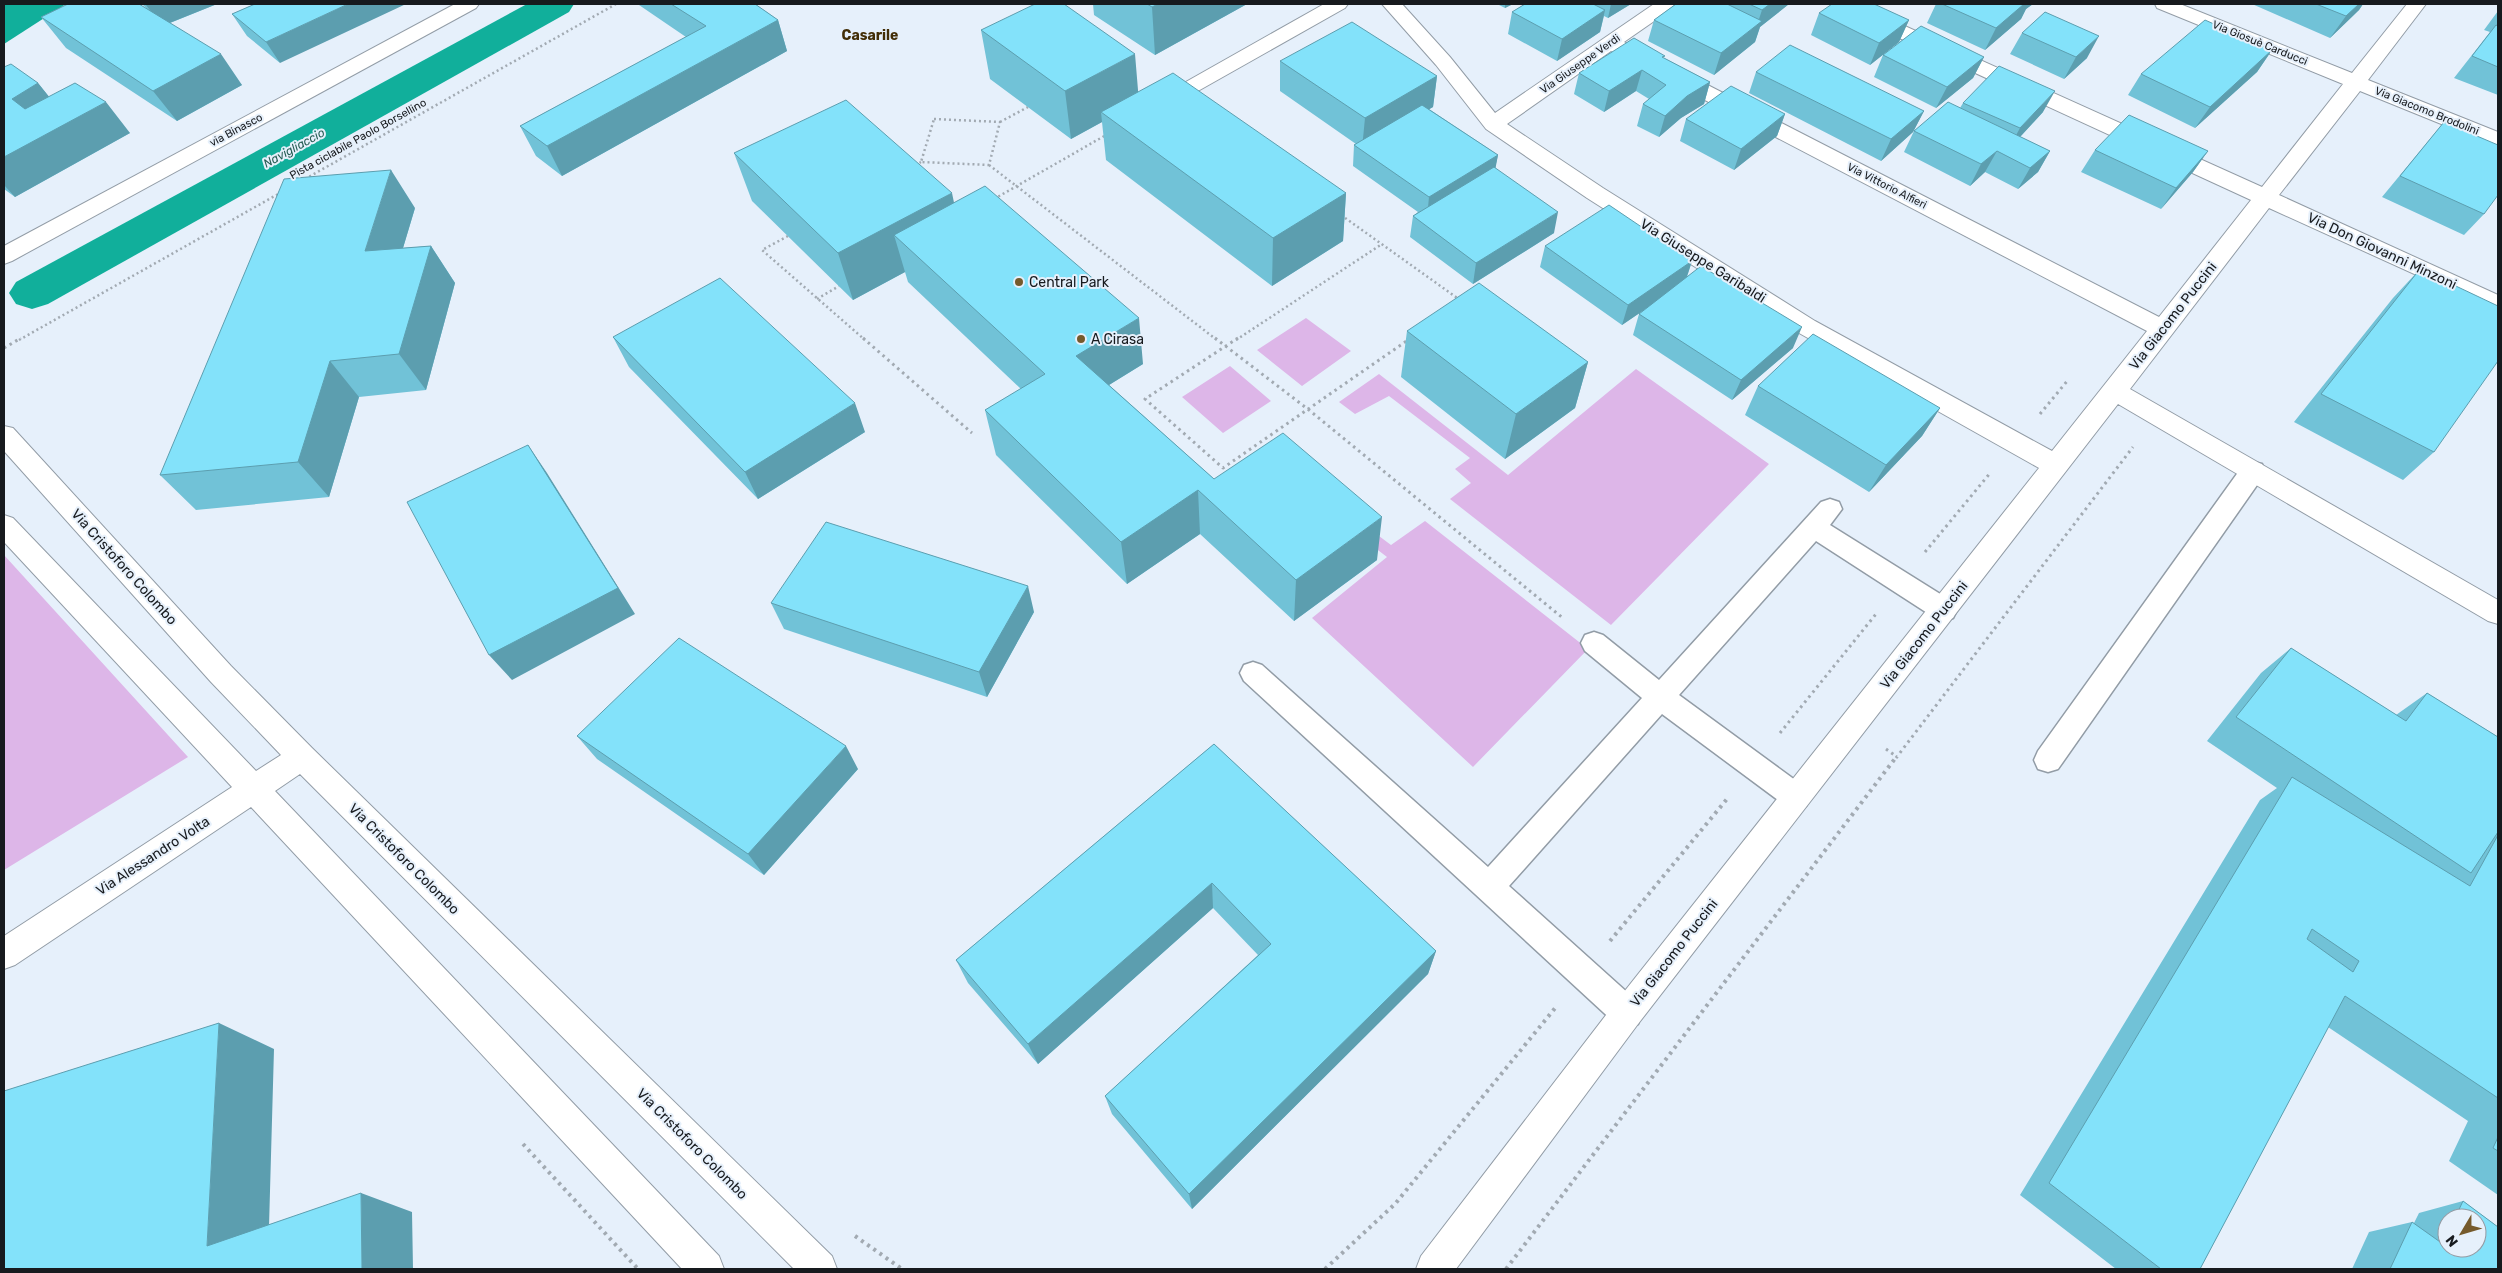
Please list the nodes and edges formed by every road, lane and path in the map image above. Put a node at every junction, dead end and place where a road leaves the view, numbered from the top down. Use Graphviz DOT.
graph roads {
  1 [pos="469,4"];
  2 [pos="616,4"];
  3 [pos="1338,4"];
  4 [pos="1392,4"];
  5 [pos="1666,4"];
  6 [pos="1841,4"];
  7 [pos="2164,4"];
  8 [pos="2417,4"];
  9 [pos="1610,44"];
  10 [pos="2356,82"];
  11 [pos="1175,96"];
  12 [pos="1028,107"];
  13 [pos="1000,122"];
  14 [pos="1492,124"];
  15 [pos="1108,134"];
  16 [pos="2498,140"];
  17 [pos="921,162"];
  18 [pos="913,165"];
  19 [pos="988,165"];
  20 [pos="297,183"];
  21 [pos="1015,186"];
  22 [pos="288,188"];
  23 [pos="2265,198"];
  24 [pos="989,201"];
  25 [pos="1334,210"];
  26 [pos="788,236"];
  27 [pos="1382,244"];
  28 [pos="4,256"];
  29 [pos="839,286"];
  30 [pos="817,299"];
  31 [pos="1462,302"];
  32 [pos="2498,304"];
  33 [pos="2163,328"];
  34 [pos="1414,336"];
  35 [pos="1228,346"];
  36 [pos="4,348"];
  37 [pos="2114,391"];
  38 [pos="1309,410"];
  39 [pos="972,433"];
  40 [pos="4,435"];
  41 [pos="2141,450"];
  42 [pos="2056,465"];
  43 [pos="2253,471"];
  44 [pos="4,525"];
  45 [pos="1944,610"];
  46 [pos="2498,613"];
  47 [pos="1594,643"];
  48 [pos="1253,673"];
  49 [pos="1660,697"];
  50 [pos="302,758"];
  51 [pos="2048,760"];
  52 [pos="254,790"];
  53 [pos="1796,797"];
  54 [pos="1489,888"];
  55 [pos="4,954"];
  56 [pos="1627,1013"];
  57 [pos="706,1269"];
  58 [pos="818,1269"];
  59 [pos="1434,1269"];
  60 [pos="1506,1269"];
  1 -- 28 [label="street, via Binasco"];
  2 -- 20 [label="path, Pista ciclabile Paolo Borsellino"];
  3 -- 11 [label="street"];
  4 -- 14 [label="street, Via Giuseppe Garibaldi"];
  5 -- 9 [label="street, Via Giuseppe Verdi"];
  6 -- 23 [label="street, Via Don Giovanni Minzoni"];
  7 -- 10 [label="street, Via Giosuè Carducci"];
  8 -- 10 [label="street, Via Giacomo Puccini"];
  9 -- 14 [label="street, Via Giuseppe Verdi"];
  9 -- 33 [label="street, Via Vittorio Alfieri"];
  10 -- 16 [label="street, Via Giacomo Brodolini"];
  10 -- 23 [label="street, Via Giacomo Puccini"];
  12 -- 13 [label="path"];
  13 -- 17 [label="path"];
  13 -- 19 [label="path"];
  14 -- 42 [label="street, Via Giuseppe Garibaldi"];
  15 -- 21 [label="path"];
  17 -- 18 [label="path"];
  17 -- 19 [label="path"];
  19 -- 21 [label="path"];
  21 -- 24 [label="path"];
  21 -- 35 [label="path"];
  22 -- 36 [label="path, Pista ciclabile Paolo Borsellino"];
  23 -- 32 [label="street, Via Don Giovanni Minzoni"];
  23 -- 33 [label="street, Via Giacomo Puccini"];
  25 -- 27 [label="path"];
  26 -- 30 [label="path"];
  27 -- 31 [label="path"];
  27 -- 35 [label="path"];
  29 -- 30 [label="path"];
  30 -- 39 [label="path"];
  33 -- 37 [label="street, Via Giacomo Puccini"];
  34 -- 38 [label="path"];
  35 -- 38 [label="path"];
  35 -- 38 [label="path"];
  37 -- 42 [label="street, Via Giacomo Puccini"];
  37 -- 43 [label="street"];
  38 -- 47 [label="path"];
  40 -- 50 [label="street, Via Cristoforo Colombo"];
  41 -- 60 [label="path"];
  42 -- 45 [label="street, Via Giacomo Puccini"];
  43 -- 46 [label="street"];
  43 -- 51 [label="lane"];
  44 -- 52 [label="street"];
  45 -- 49 [label="lane"];
  45 -- 53 [label="street, Via Giacomo Puccini"];
  47 -- 49 [label="lane"];
  48 -- 54 [label="lane"];
  49 -- 53 [label="lane"];
  49 -- 54 [label="lane"];
  50 -- 52 [label="street, Via Alessandro Volta"];
  50 -- 58 [label="street, Via Cristoforo Colombo"];
  52 -- 55 [label="street, Via Alessandro Volta"];
  52 -- 57 [label="street"];
  53 -- 56 [label="street, Via Giacomo Puccini"];
  54 -- 56 [label="lane"];
  56 -- 59 [label="street, Via Giacomo Puccini"];
}
